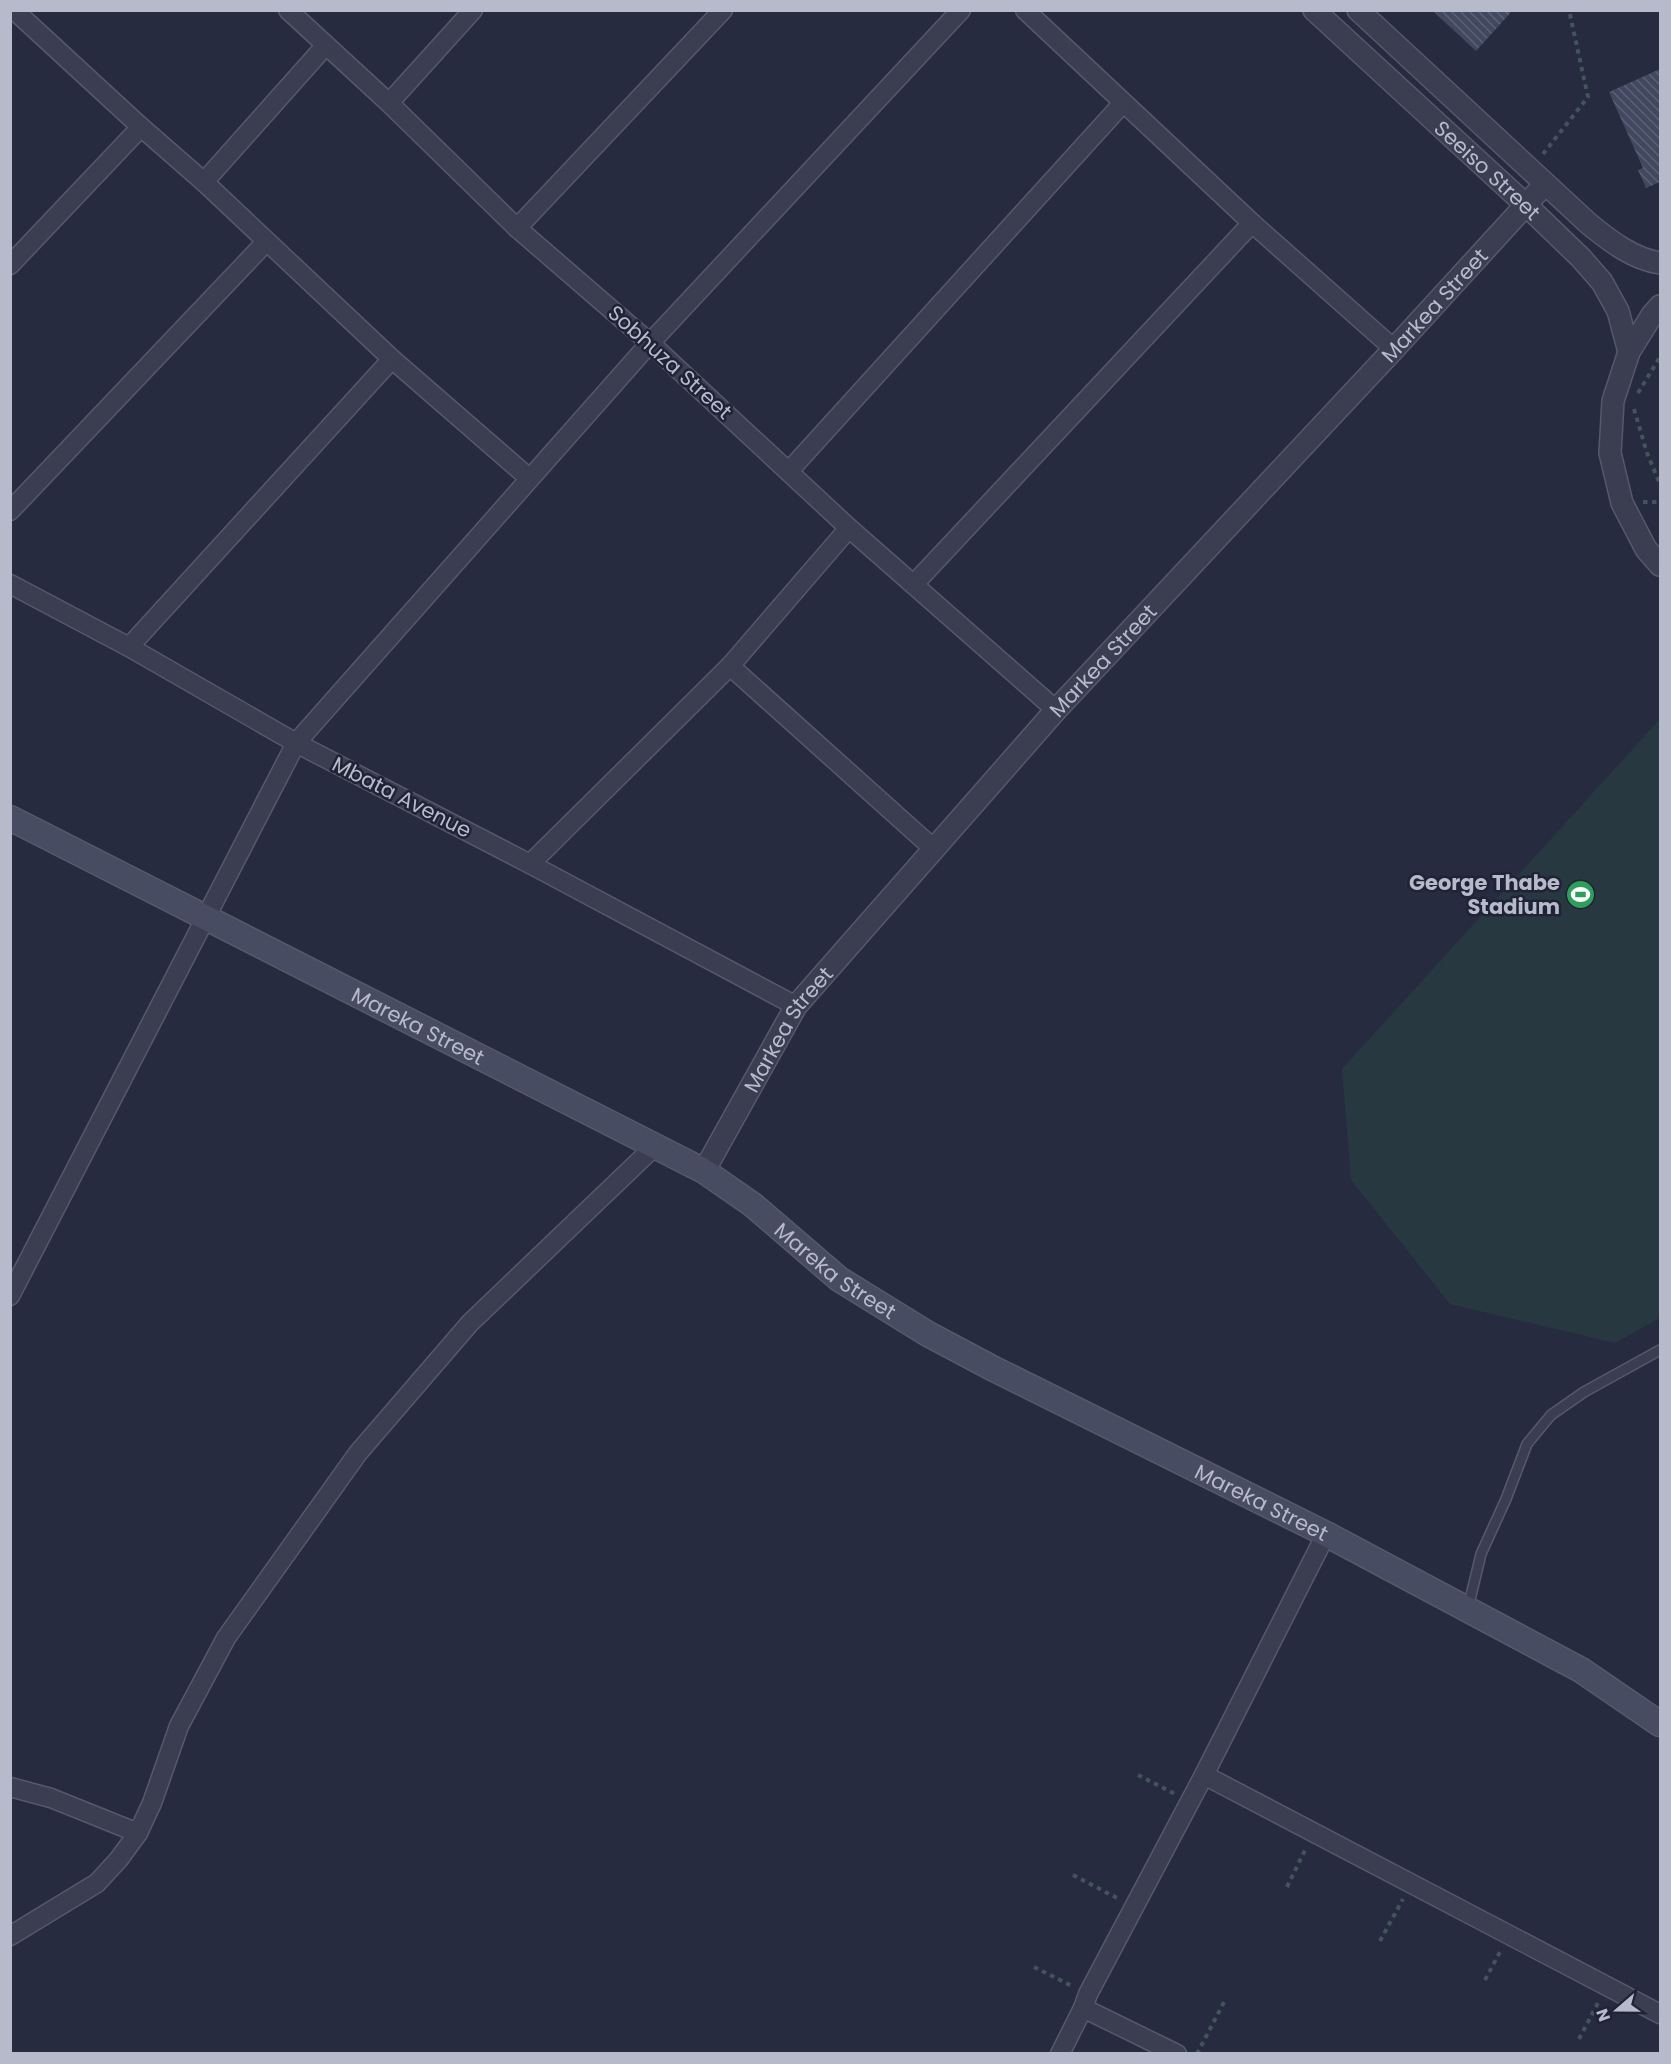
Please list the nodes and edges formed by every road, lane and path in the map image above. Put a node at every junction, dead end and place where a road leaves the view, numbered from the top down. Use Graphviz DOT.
graph roads {
  1 [pos="14,10"];
  2 [pos="288,10"];
  3 [pos="473,10"];
  4 [pos="723,10"];
  5 [pos="961,10"];
  6 [pos="1025,10"];
  7 [pos="1314,10"];
  8 [pos="1358,10"];
  9 [pos="1569,10"];
  10 [pos="326,45"];
  11 [pos="389,103"];
  12 [pos="1123,103"];
  13 [pos="141,127"];
  14 [pos="1540,158"];
  15 [pos="204,182"];
  16 [pos="1545,184"];
  17 [pos="1526,205"];
  18 [pos="1252,223"];
  19 [pos="517,228"];
  20 [pos="266,242"];
  21 [pos="1660,263"];
  22 [pos="10,265"];
  23 [pos="1660,306"];
  24 [pos="650,343"];
  25 [pos="1394,349"];
  26 [pos="1629,352"];
  27 [pos="1660,357"];
  28 [pos="393,359"];
  29 [pos="1637,395"];
  30 [pos="1634,403"];
  31 [pos="789,471"];
  32 [pos="529,478"];
  33 [pos="1660,484"];
  34 [pos="10,511"];
  35 [pos="849,528"];
  36 [pos="1660,565"];
  37 [pos="10,584"];
  38 [pos="914,584"];
  39 [pos="129,647"];
  40 [pos="730,666"];
  41 [pos="1056,710"];
  42 [pos="296,743"];
  43 [pos="10,819"];
  44 [pos="935,850"];
  45 [pos="530,864"];
  46 [pos="206,917"];
  47 [pos="796,1006"];
  48 [pos="655,1146"];
  49 [pos="704,1171"];
  50 [pos="10,1296"];
  51 [pos="1660,1350"];
  52 [pos="1326,1534"];
  53 [pos="1467,1611"];
  54 [pos="1660,1724"];
  55 [pos="1138,1775"];
  56 [pos="1204,1775"];
  57 [pos="10,1787"];
  58 [pos="1189,1802"];
  59 [pos="1314,1831"];
  60 [pos="138,1833"];
  61 [pos="1073,1875"];
  62 [pos="1412,1882"];
  63 [pos="1287,1887"];
  64 [pos="1133,1906"];
  65 [pos="1510,1934"];
  66 [pos="10,1936"];
  67 [pos="1380,1941"];
  68 [pos="1034,1966"];
  69 [pos="1485,1980"];
  70 [pos="1607,1985"];
  71 [pos="1224,2000"];
  72 [pos="1086,2001"];
  73 [pos="1660,2014"];
  74 [pos="1579,2039"];
  75 [pos="1060,2054"];
  76 [pos="1177,2054"];
  77 [pos="1197,2054"];
  1 -- 13 [label="street"];
  2 -- 10 [label="street, Sobhuza Street"];
  3 -- 11 [label="street"];
  4 -- 19 [label="street"];
  5 -- 24 [label="street"];
  6 -- 12 [label="street"];
  7 -- 17 [label="street, Seeiso Street"];
  8 -- 16 [label="street, Seeiso Street"];
  9 -- 14 [label="path"];
  10 -- 11 [label="street, Sobhuza Street"];
  10 -- 15 [label="street"];
  11 -- 19 [label="street, Sobhuza Street"];
  12 -- 18 [label="street"];
  12 -- 31 [label="street"];
  13 -- 15 [label="street"];
  13 -- 22 [label="street"];
  15 -- 20 [label="street"];
  16 -- 17 [label="street, Markea Street"];
  16 -- 21 [label="street, Seeiso Street"];
  17 -- 25 [label="street, Markea Street"];
  17 -- 26 [label="street, Seeiso Street"];
  18 -- 25 [label="street"];
  18 -- 38 [label="street"];
  19 -- 24 [label="street, Sobhuza Street"];
  20 -- 28 [label="street"];
  20 -- 34 [label="street"];
  23 -- 26 [label="street"];
  24 -- 31 [label="street, Sobhuza Street"];
  24 -- 32 [label="street"];
  25 -- 41 [label="street, Markea Street"];
  26 -- 36 [label="street"];
  27 -- 29 [label="path"];
  28 -- 32 [label="street"];
  28 -- 39 [label="street"];
  30 -- 33 [label="path"];
  31 -- 35 [label="street, Sobhuza Street"];
  32 -- 42 [label="street"];
  35 -- 38 [label="street, Sobhuza Street"];
  35 -- 40 [label="street"];
  37 -- 39 [label="street, Mbata Avenue"];
  38 -- 41 [label="street, Sobhuza Street"];
  39 -- 42 [label="street, Mbata Avenue"];
  40 -- 44 [label="street"];
  40 -- 45 [label="street"];
  41 -- 44 [label="street, Markea Street"];
  42 -- 45 [label="street, Mbata Avenue"];
  42 -- 46 [label="street"];
  43 -- 46 [label="main road, Mareka Street"];
  44 -- 47 [label="street, Markea Street"];
  45 -- 47 [label="street, Mbata Avenue"];
  46 -- 48 [label="main road, Mareka Street"];
  46 -- 50 [label="street"];
  47 -- 49 [label="street, Markea Street"];
  48 -- 49 [label="main road, Mareka Street"];
  48 -- 60 [label="street"];
  49 -- 52 [label="main road, Mareka Street"];
  51 -- 53 [label="lane"];
  52 -- 53 [label="main road, Mareka Street"];
  52 -- 56 [label="street"];
  53 -- 54 [label="main road, Mareka Street"];
  55 -- 58 [label="path"];
  56 -- 58 [label="street"];
  56 -- 59 [label="street"];
  57 -- 60 [label="street"];
  58 -- 64 [label="street"];
  59 -- 62 [label="street"];
  59 -- 63 [label="path"];
  60 -- 66 [label="street"];
  61 -- 64 [label="path"];
  62 -- 65 [label="street"];
  62 -- 67 [label="path"];
  64 -- 72 [label="street"];
  65 -- 69 [label="path"];
  65 -- 70 [label="street"];
  68 -- 72 [label="path"];
  70 -- 73 [label="street"];
  70 -- 74 [label="path"];
  71 -- 77 [label="path"];
  72 -- 75 [label="street"];
  72 -- 76 [label="street"];
}
